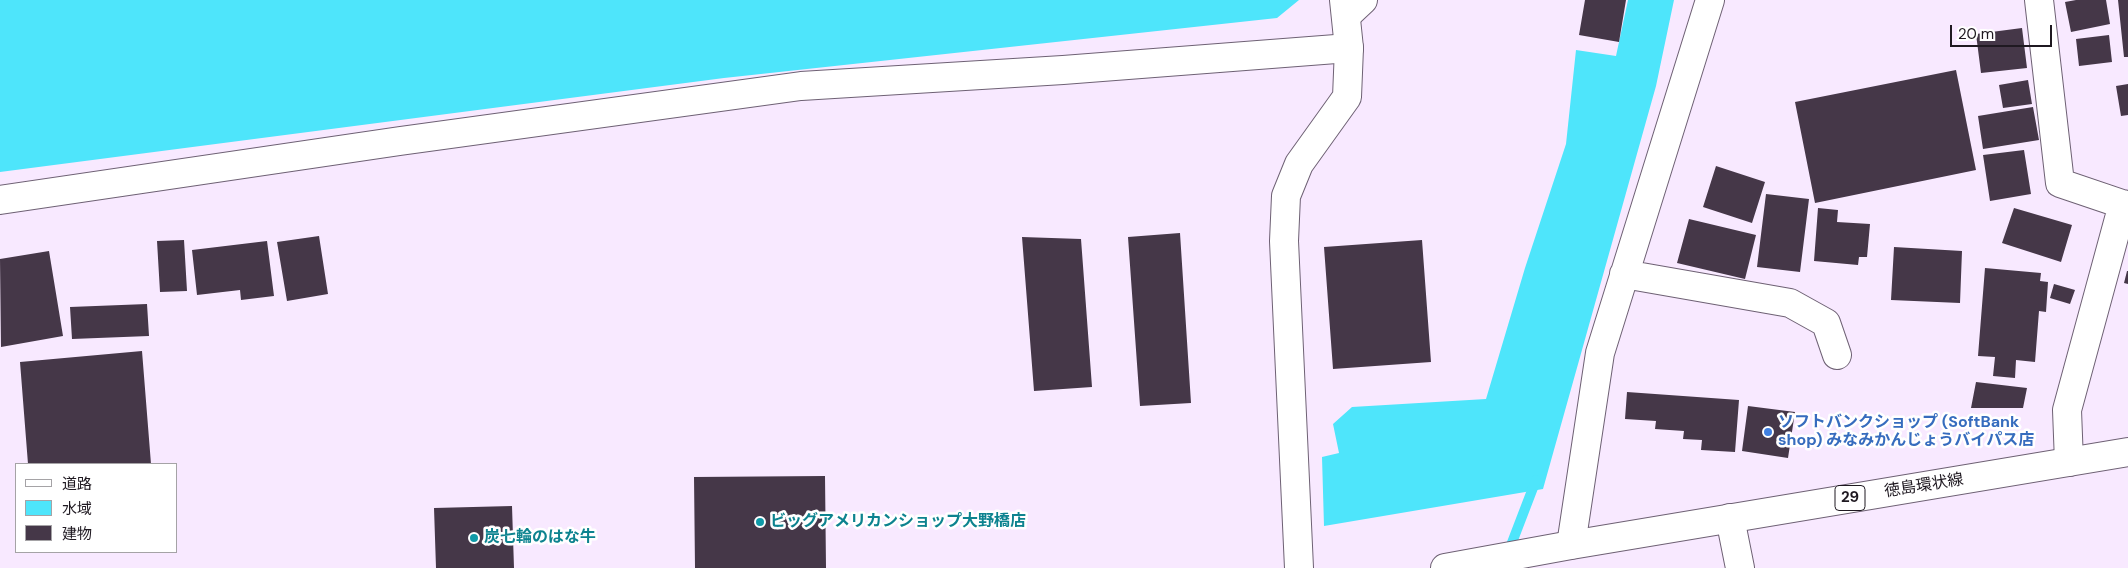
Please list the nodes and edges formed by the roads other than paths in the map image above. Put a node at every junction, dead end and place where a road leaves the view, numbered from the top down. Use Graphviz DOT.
graph roads {
  1 [pos="1710,0"];
  2 [pos="2039,0"];
  3 [pos="1351,5"];
  4 [pos="1350,48"];
  5 [pos="0,200"];
  6 [pos="2126,205"];
  7 [pos="1624,274"];
  8 [pos="1837,355"];
  9 [pos="2128,452"];
  10 [pos="2069,462"];
  11 [pos="1730,518"];
  12 [pos="1571,545"];
  13 [pos="1299,568"];
  14 [pos="1445,568"];
  15 [pos="1740,568"];
  1 -- 7 [label="street"];
  2 -- 6 [label="street"];
  3 -- 4 [label="street"];
  4 -- 5 [label="street"];
  4 -- 13 [label="street"];
  6 -- 10 [label="street"];
  7 -- 8 [label="street"];
  7 -- 12 [label="street"];
  9 -- 10 [label="street, 徳島環状線 / 29"];
  10 -- 11 [label="street, 徳島環状線 / 29"];
  11 -- 12 [label="street, 徳島環状線 / 29"];
  11 -- 15 [label="street"];
  12 -- 14 [label="street, 29"];
}
